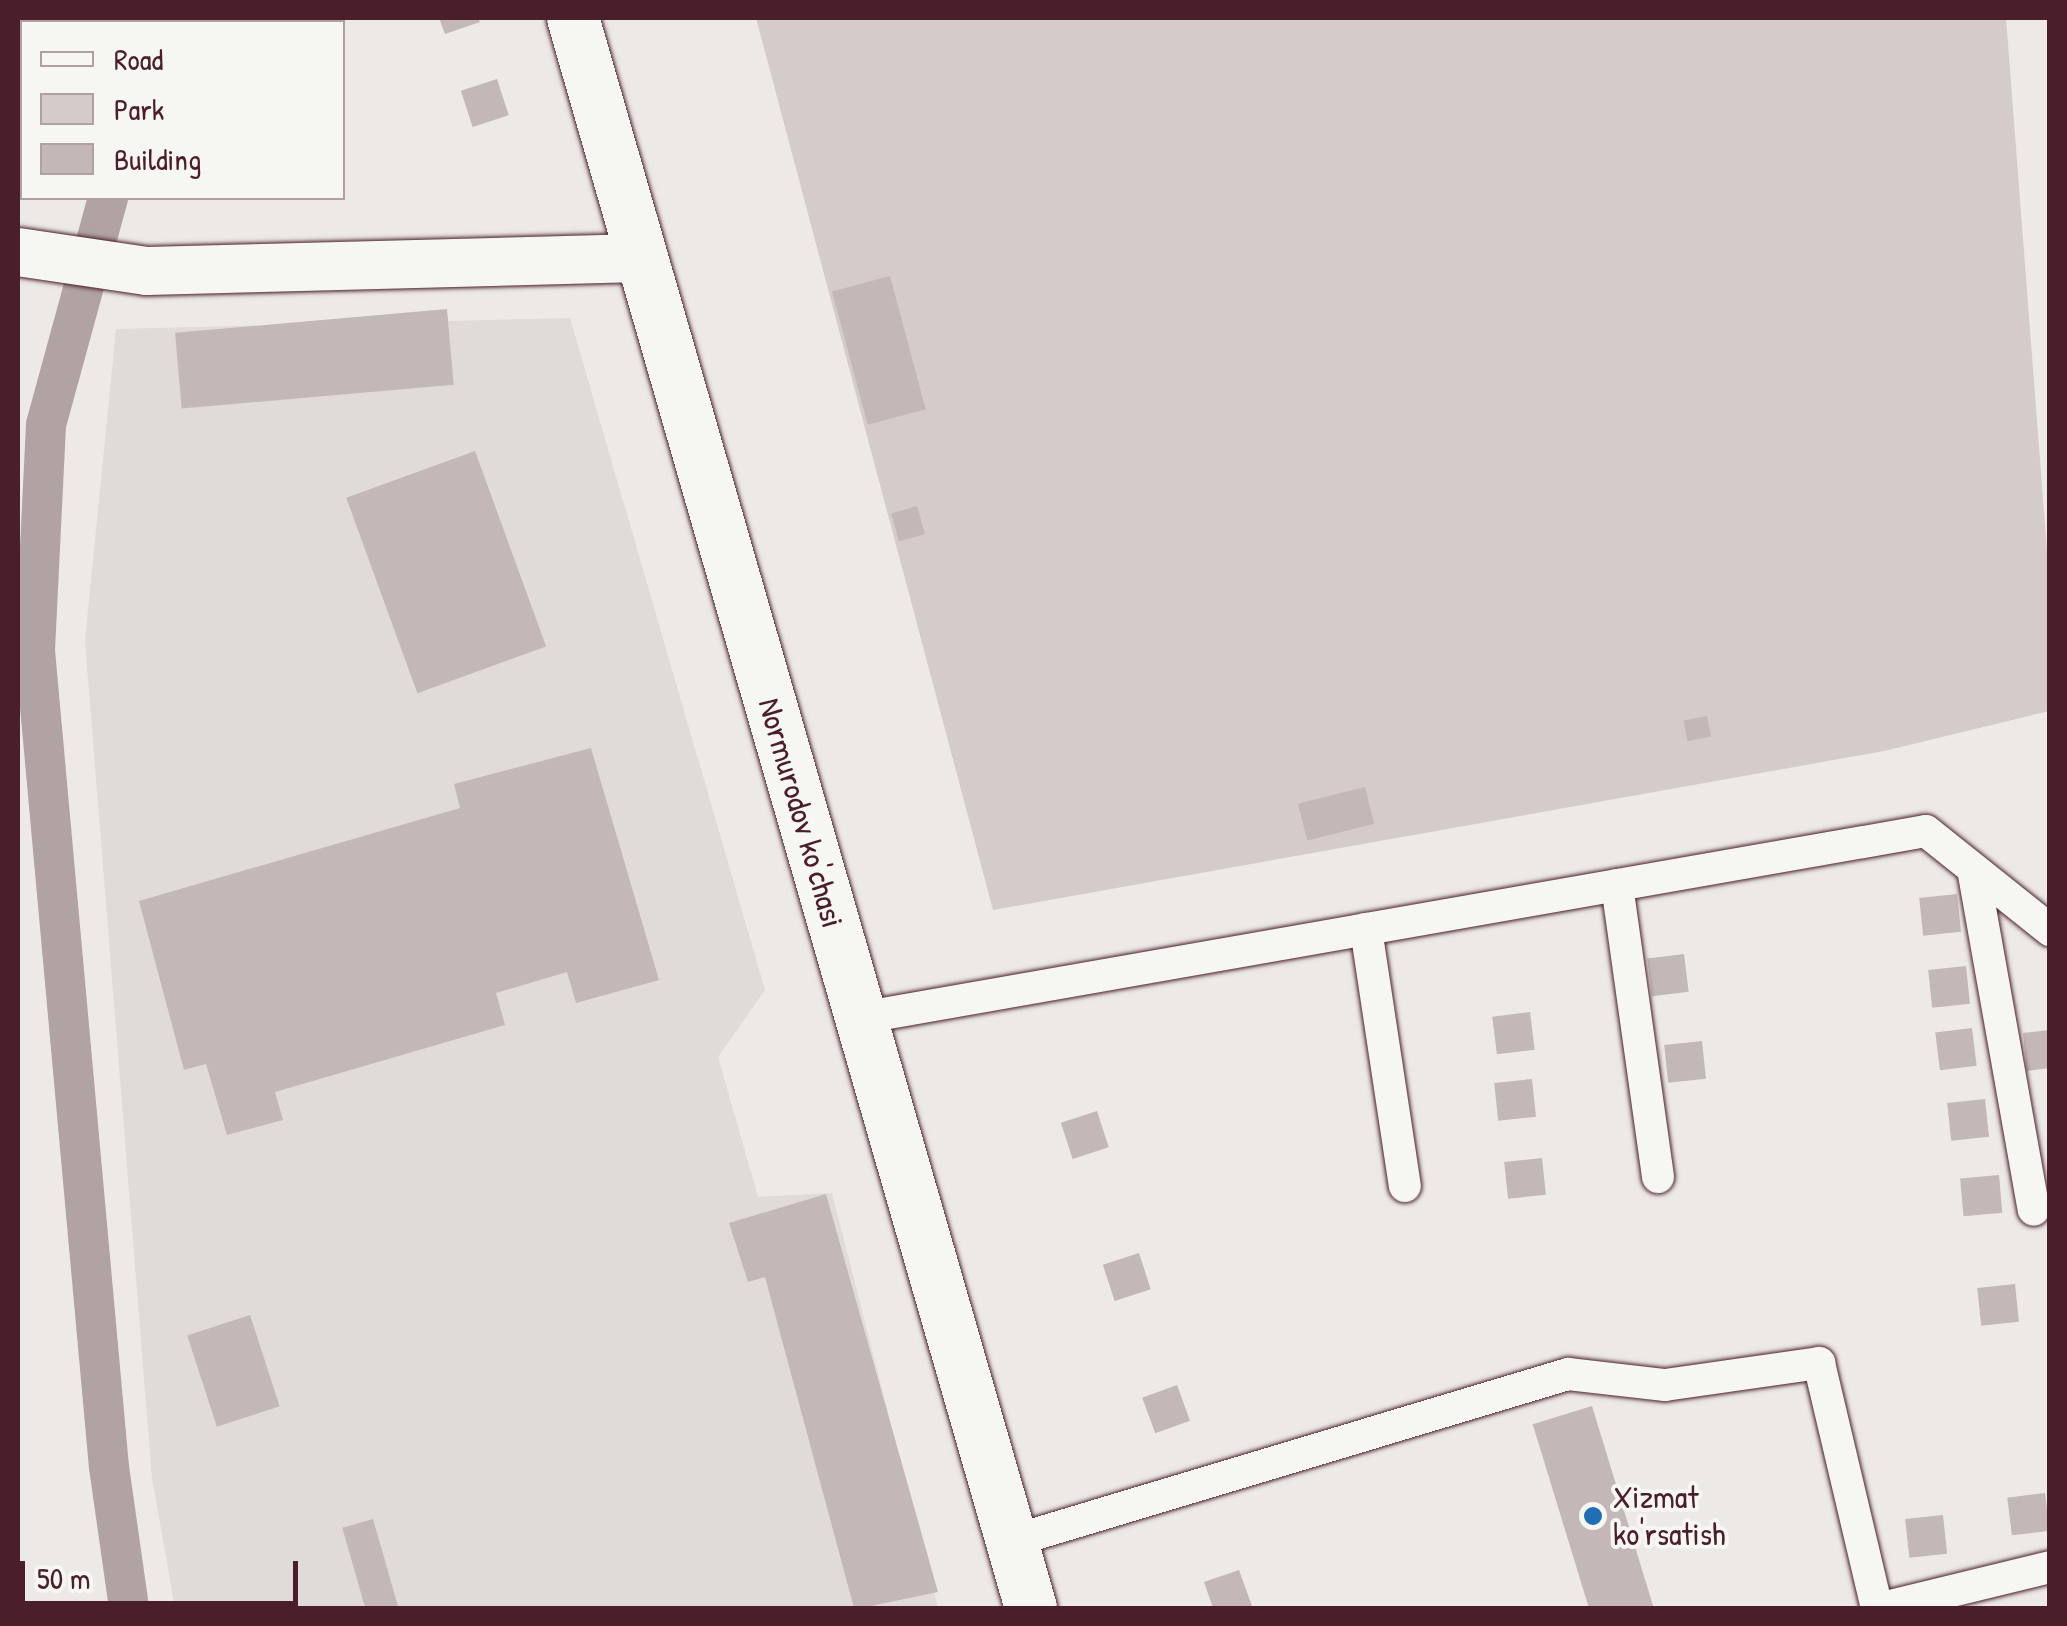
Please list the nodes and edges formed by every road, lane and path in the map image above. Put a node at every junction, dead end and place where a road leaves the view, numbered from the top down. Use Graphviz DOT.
graph roads {
  1 [pos="573,18"];
  2 [pos="24,252"];
  3 [pos="640,258"];
  4 [pos="1973,868"];
  5 [pos="1617,885"];
  6 [pos="1366,929"];
  7 [pos="2050,930"];
  8 [pos="860,1018"];
  9 [pos="1658,1176"];
  10 [pos="1404,1186"];
  11 [pos="2034,1210"];
  12 [pos="1012,1541"];
  13 [pos="2050,1567"];
  14 [pos="1031,1608"];
  15 [pos="1879,1608"];
  1 -- 3 [label="main road, Normurodov ko'chasi"];
  2 -- 3 [label="main road"];
  3 -- 8 [label="main road, Normurodov ko'chasi"];
  4 -- 5 [label="street"];
  4 -- 7 [label="street"];
  4 -- 11 [label="street"];
  5 -- 6 [label="street"];
  5 -- 9 [label="street"];
  6 -- 8 [label="street"];
  6 -- 10 [label="street"];
  8 -- 12 [label="main road, Normurodov ko'chasi"];
  12 -- 14 [label="main road, Normurodov ko'chasi"];
  12 -- 15 [label="street"];
  13 -- 15 [label="street"];
}
